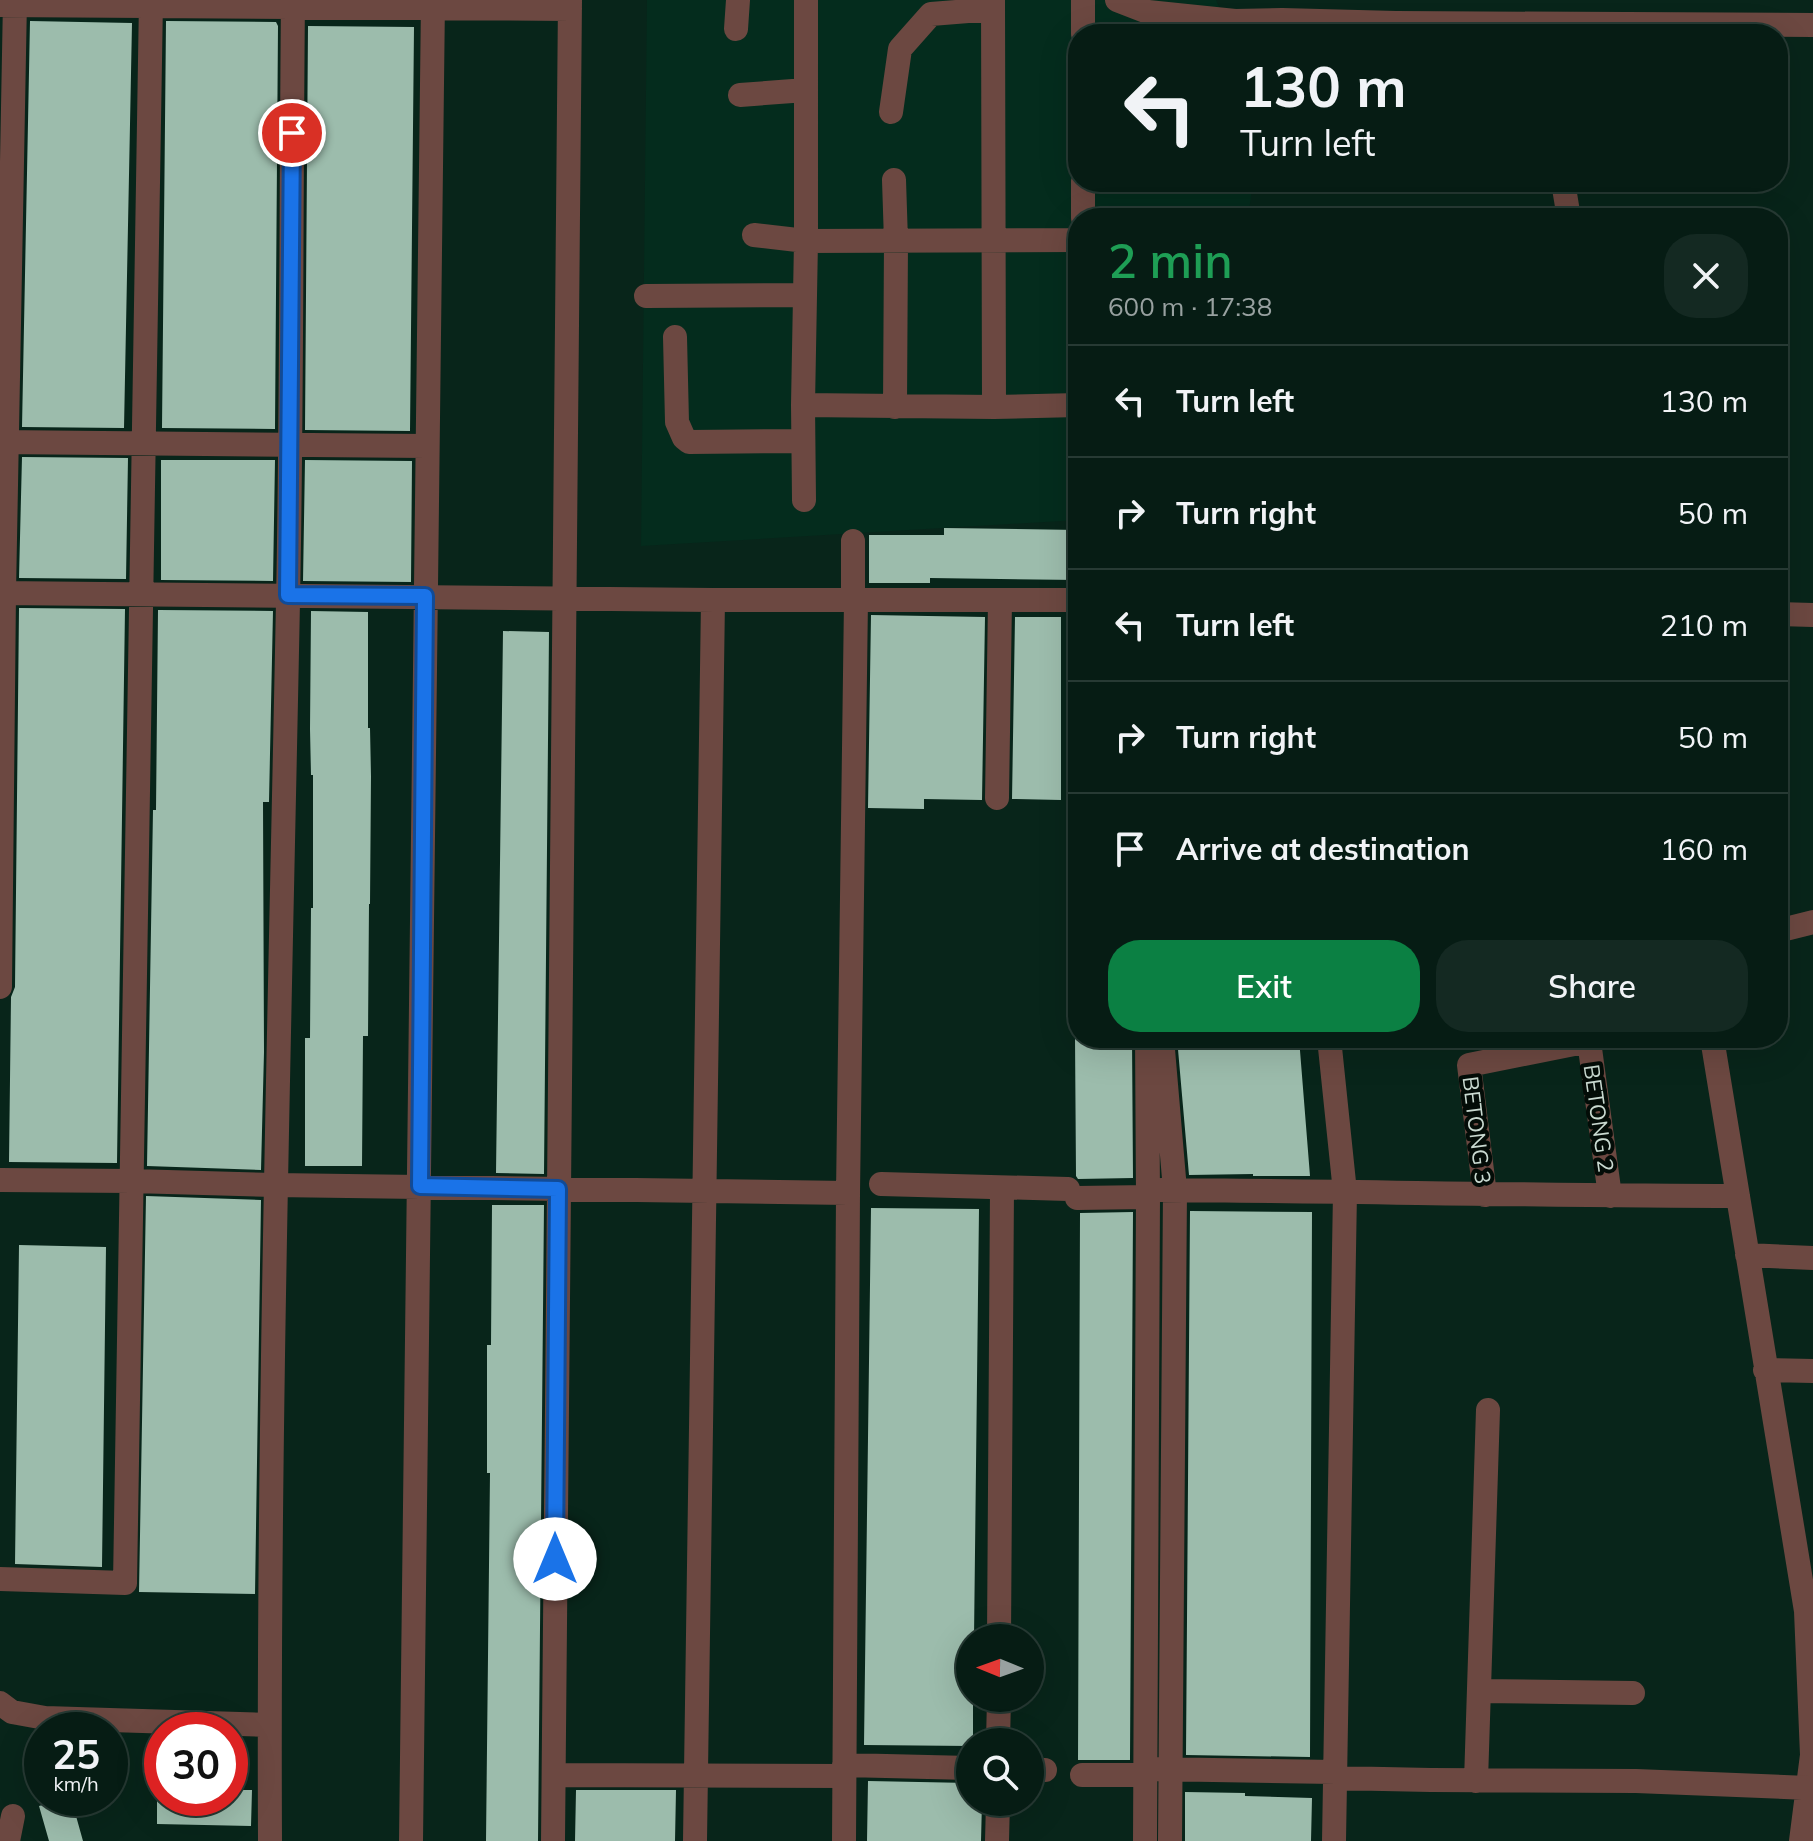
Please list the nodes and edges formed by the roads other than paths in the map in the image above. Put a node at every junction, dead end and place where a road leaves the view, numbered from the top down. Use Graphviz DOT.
graph roads {
  1 [pos="738,0"];
  2 [pos="806,0"];
  3 [pos="1083,0"];
  4 [pos="1117,0"];
  5 [pos="150,3"];
  6 [pos="10,4"];
  7 [pos="293,4"];
  8 [pos="570,4"];
  9 [pos="433,5"];
  10 [pos="993,5"];
  11 [pos="1281,10"];
  12 [pos="1394,12"];
  13 [pos="1536,19"];
  14 [pos="1083,24"];
  15 [pos="1767,24"];
  16 [pos="1788,24"];
  17 [pos="1813,25"];
  18 [pos="736,29"];
  19 [pos="806,90"];
  20 [pos="740,95"];
  21 [pos="891,112"];
  22 [pos="894,180"];
  23 [pos="754,235"];
  24 [pos="994,239"];
  25 [pos="1068,240"];
  26 [pos="806,241"];
  27 [pos="896,241"];
  28 [pos="805,295"];
  29 [pos="646,296"];
  30 [pos="675,337"];
  31 [pos="803,405"];
  32 [pos="1068,405"];
  33 [pos="895,407"];
  34 [pos="994,407"];
  35 [pos="803,441"];
  36 [pos="4,442"];
  37 [pos="143,443"];
  38 [pos="289,444"];
  39 [pos="426,446"];
  40 [pos="804,500"];
  41 [pos="853,541"];
  42 [pos="2,593"];
  43 [pos="141,594"];
  44 [pos="288,595"];
  45 [pos="425,596"];
  46 [pos="565,599"];
  47 [pos="713,600"];
  48 [pos="854,600"];
  49 [pos="1068,600"];
  50 [pos="1000,601"];
  51 [pos="1788,614"];
  52 [pos="1813,615"];
  53 [pos="997,798"];
  54 [pos="1813,922"];
  55 [pos="1788,928"];
  56 [pos="0,987"];
  57 [pos="1147,1048"];
  58 [pos="1163,1048"];
  59 [pos="1330,1048"];
  60 [pos="1554,1048"];
  61 [pos="1590,1048"];
  62 [pos="1714,1048"];
  63 [pos="0,1180"];
  64 [pos="132,1181"];
  65 [pos="881,1184"];
  66 [pos="275,1185"];
  67 [pos="420,1186"];
  68 [pos="1002,1188"];
  69 [pos="558,1189"];
  70 [pos="705,1191"];
  71 [pos="848,1193"];
  72 [pos="1485,1195"];
  73 [pos="1610,1196"];
  74 [pos="1738,1196"];
  75 [pos="1148,1197"];
  76 [pos="1174,1197"];
  77 [pos="1345,1198"];
  78 [pos="1747,1255"];
  79 [pos="1813,1258"];
  80 [pos="1765,1370"];
  81 [pos="1813,1371"];
  82 [pos="1488,1410"];
  83 [pos="0,1579"];
  84 [pos="999,1624"];
  85 [pos="1479,1691"];
  86 [pos="1633,1693"];
  87 [pos="0,1703"];
  88 [pos="269,1725"];
  89 [pos="956,1768"];
  90 [pos="844,1771"];
  91 [pos="554,1775"];
  92 [pos="1082,1775"];
  93 [pos="1146,1776"];
  94 [pos="696,1777"];
  95 [pos="1170,1777"];
  96 [pos="1335,1779"];
  97 [pos="1476,1781"];
  98 [pos="1809,1796"];
  99 [pos="13,1816"];
  100 [pos="998,1816"];
  101 [pos="8,1841"];
  102 [pos="270,1841"];
  103 [pos="411,1841"];
  104 [pos="553,1841"];
  105 [pos="695,1841"];
  106 [pos="844,1841"];
  107 [pos="997,1841"];
  108 [pos="1145,1841"];
  109 [pos="1170,1841"];
  110 [pos="1334,1841"];
  111 [pos="1801,1841"];
  1 -- 18 [label="street"];
  2 -- 19 [label="street"];
  3 -- 14 [label="street"];
  4 -- 11 [label="street"];
  5 -- 6 [label="street"];
  5 -- 7 [label="street"];
  5 -- 37 [label="street"];
  6 -- 36 [label="street"];
  7 -- 9 [label="street"];
  7 -- 38 [label="street"];
  8 -- 9 [label="street"];
  8 -- 46 [label="street"];
  9 -- 39 [label="street"];
  10 -- 21 [label="street"];
  10 -- 24 [label="street"];
  11 -- 12 [label="street"];
  12 -- 13 [label="street"];
  13 -- 15 [label="street"];
  16 -- 17 [label="street"];
  19 -- 20 [label="street"];
  19 -- 26 [label="street"];
  22 -- 27 [label="street"];
  23 -- 26 [label="street"];
  24 -- 25 [label="street"];
  24 -- 27 [label="street"];
  24 -- 34 [label="street"];
  26 -- 27 [label="street"];
  26 -- 28 [label="street"];
  27 -- 33 [label="street"];
  28 -- 29 [label="street"];
  28 -- 31 [label="street"];
  30 -- 35 [label="street"];
  31 -- 33 [label="street"];
  31 -- 35 [label="street"];
  32 -- 34 [label="street"];
  33 -- 34 [label="street"];
  35 -- 40 [label="street"];
  36 -- 37 [label="street"];
  36 -- 42 [label="street"];
  37 -- 38 [label="street"];
  37 -- 43 [label="street"];
  38 -- 39 [label="street"];
  38 -- 44 [label="street"];
  39 -- 45 [label="street"];
  41 -- 48 [label="street"];
  42 -- 43 [label="street"];
  42 -- 56 [label="street"];
  43 -- 44 [label="street"];
  43 -- 64 [label="street"];
  44 -- 45 [label="street"];
  44 -- 66 [label="street"];
  45 -- 46 [label="street"];
  45 -- 67 [label="street"];
  46 -- 47 [label="street"];
  46 -- 69 [label="street"];
  47 -- 48 [label="street"];
  47 -- 70 [label="street"];
  48 -- 50 [label="street"];
  48 -- 71 [label="street"];
  49 -- 50 [label="street"];
  50 -- 53 [label="street"];
  51 -- 52 [label="street"];
  54 -- 55 [label="street"];
  57 -- 75 [label="street"];
  58 -- 76 [label="street"];
  59 -- 77 [label="street"];
  60 -- 72 [label="street, BETONG 3"];
  61 -- 73 [label="street, BETONG 2"];
  62 -- 74 [label="street"];
  63 -- 64 [label="street"];
  64 -- 66 [label="street"];
  64 -- 83 [label="street"];
  65 -- 68 [label="street"];
  66 -- 67 [label="street"];
  66 -- 88 [label="street"];
  67 -- 69 [label="street"];
  67 -- 103 [label="street"];
  68 -- 75 [label="street"];
  68 -- 84 [label="street"];
  69 -- 70 [label="street"];
  69 -- 91 [label="street"];
  70 -- 71 [label="street"];
  70 -- 94 [label="street"];
  71 -- 90 [label="street"];
  72 -- 73 [label="street"];
  72 -- 77 [label="street"];
  73 -- 74 [label="street"];
  74 -- 78 [label="street"];
  75 -- 76 [label="street"];
  75 -- 93 [label="street"];
  76 -- 77 [label="street"];
  76 -- 95 [label="street"];
  77 -- 96 [label="street"];
  78 -- 79 [label="street"];
  78 -- 80 [label="street"];
  80 -- 81 [label="street"];
  80 -- 98 [label="street"];
  82 -- 85 [label="street"];
  85 -- 86 [label="street"];
  85 -- 97 [label="street"];
  87 -- 88 [label="street"];
  88 -- 102 [label="street"];
  89 -- 90 [label="street"];
  90 -- 94 [label="street"];
  90 -- 106 [label="street"];
  91 -- 94 [label="street"];
  91 -- 104 [label="street"];
  92 -- 93 [label="street"];
  93 -- 95 [label="street"];
  93 -- 108 [label="street"];
  94 -- 105 [label="street"];
  95 -- 96 [label="street"];
  95 -- 109 [label="street"];
  96 -- 97 [label="street"];
  96 -- 110 [label="street"];
  97 -- 98 [label="street"];
  98 -- 111 [label="street"];
  99 -- 101 [label="street"];
  100 -- 107 [label="street"];
}
